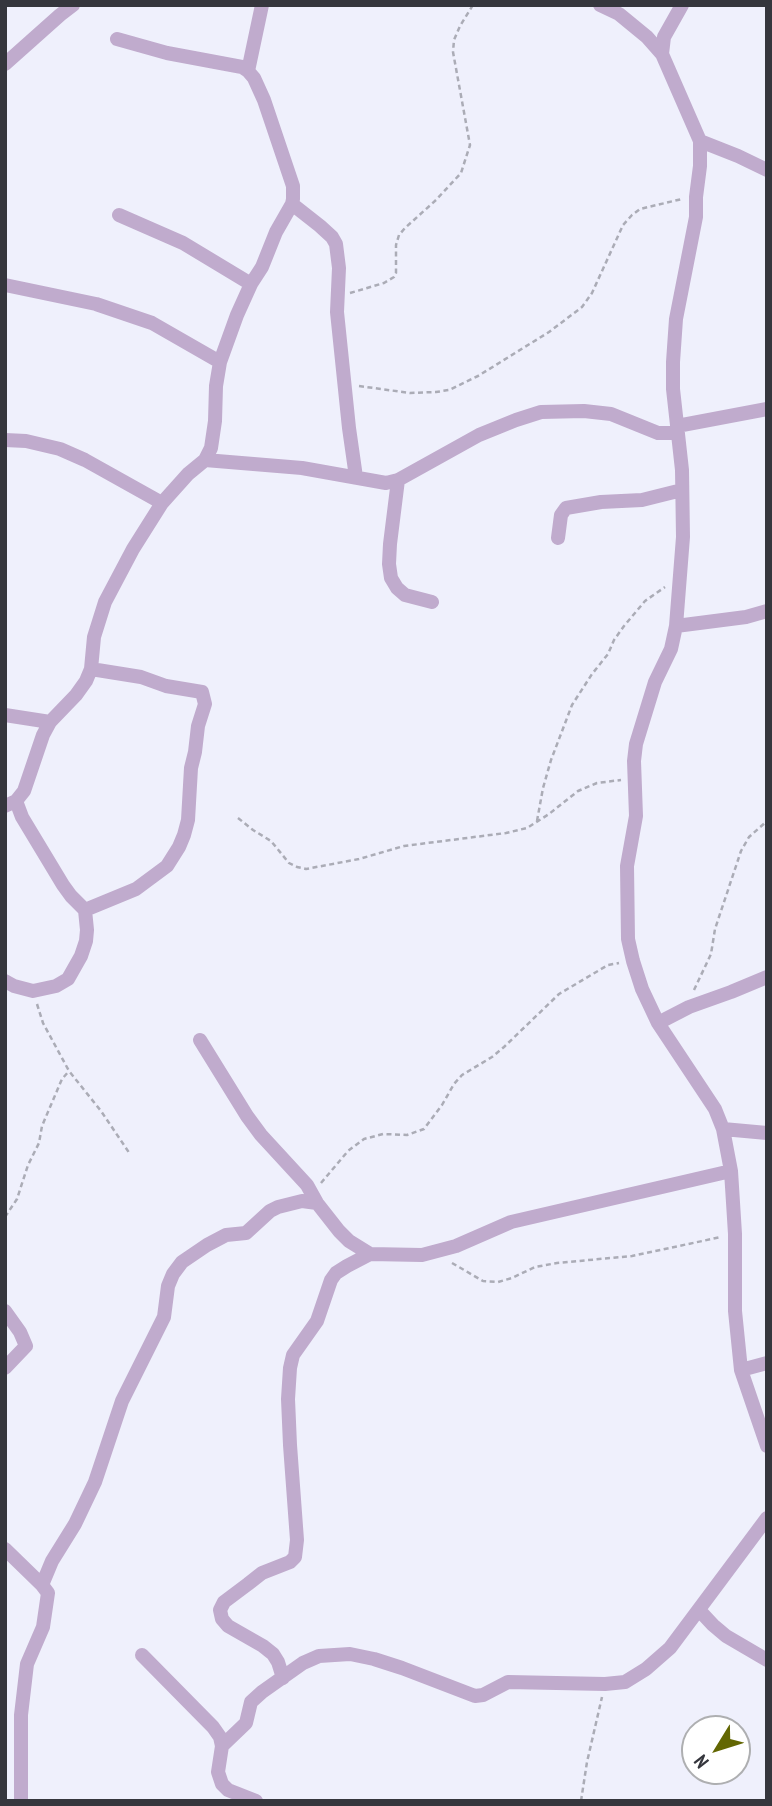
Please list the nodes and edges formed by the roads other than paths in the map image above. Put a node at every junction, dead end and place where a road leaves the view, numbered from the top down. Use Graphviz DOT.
graph roads {
  1 [pos="73,5"];
  2 [pos="262,5"];
  3 [pos="600,5"];
  4 [pos="682,5"];
  5 [pos="117,39"];
  6 [pos="662,54"];
  7 [pos="5,64"];
  8 [pos="248,71"];
  9 [pos="700,141"];
  10 [pos="767,170"];
  11 [pos="292,204"];
  12 [pos="119,215"];
  13 [pos="251,284"];
  14 [pos="5,285"];
  15 [pos="220,362"];
  16 [pos="767,409"];
  17 [pos="678,429"];
  18 [pos="5,440"];
  19 [pos="205,460"];
  20 [pos="356,477"];
  21 [pos="398,480"];
  22 [pos="682,490"];
  23 [pos="162,503"];
  24 [pos="558,538"];
  25 [pos="432,602"];
  26 [pos="767,611"];
  27 [pos="676,626"];
  28 [pos="91,669"];
  29 [pos="5,715"];
  30 [pos="50,722"];
  31 [pos="10,803"];
  32 [pos="85,910"];
  33 [pos="767,977"];
  34 [pos="5,981"];
  35 [pos="658,1023"];
  36 [pos="200,1040"];
  37 [pos="723,1129"];
  38 [pos="767,1133"];
  39 [pos="731,1171"];
  40 [pos="315,1198"];
  41 [pos="370,1254"];
  42 [pos="5,1311"];
  43 [pos="767,1363"];
  44 [pos="5,1368"];
  45 [pos="741,1370"];
  46 [pos="767,1446"];
  47 [pos="767,1518"];
  48 [pos="5,1549"];
  49 [pos="42,1585"];
  50 [pos="699,1610"];
  51 [pos="142,1654"];
  52 [pos="767,1660"];
  53 [pos="283,1678"];
  54 [pos="222,1746"];
  55 [pos="21,1801"];
  56 [pos="256,1801"];
  1 -- 7 [label="street"];
  2 -- 8 [label="street"];
  3 -- 6 [label="street"];
  4 -- 6 [label="street"];
  5 -- 8 [label="street"];
  6 -- 9 [label="street"];
  8 -- 11 [label="street"];
  9 -- 10 [label="street"];
  9 -- 17 [label="street"];
  11 -- 13 [label="street"];
  11 -- 20 [label="street"];
  12 -- 13 [label="street"];
  13 -- 15 [label="street"];
  14 -- 15 [label="street"];
  15 -- 19 [label="street"];
  16 -- 17 [label="street"];
  17 -- 21 [label="street"];
  17 -- 22 [label="street"];
  18 -- 23 [label="street"];
  19 -- 20 [label="street"];
  19 -- 23 [label="street"];
  20 -- 21 [label="street"];
  21 -- 25 [label="street"];
  22 -- 24 [label="street"];
  22 -- 27 [label="street"];
  23 -- 28 [label="street"];
  26 -- 27 [label="street"];
  27 -- 35 [label="street"];
  28 -- 30 [label="street"];
  28 -- 32 [label="street"];
  29 -- 30 [label="street"];
  30 -- 31 [label="street"];
  31 -- 32 [label="street"];
  32 -- 34 [label="street"];
  33 -- 35 [label="street"];
  35 -- 37 [label="street"];
  36 -- 40 [label="street"];
  37 -- 38 [label="street"];
  37 -- 39 [label="street"];
  39 -- 41 [label="street"];
  39 -- 45 [label="street"];
  40 -- 41 [label="street"];
  40 -- 49 [label="street"];
  41 -- 53 [label="street"];
  42 -- 44 [label="street"];
  43 -- 45 [label="street"];
  45 -- 46 [label="street"];
  47 -- 50 [label="street"];
  48 -- 49 [label="street"];
  49 -- 55 [label="street"];
  50 -- 52 [label="street"];
  50 -- 53 [label="street"];
  51 -- 54 [label="street"];
  53 -- 54 [label="street"];
  54 -- 56 [label="street"];
}
